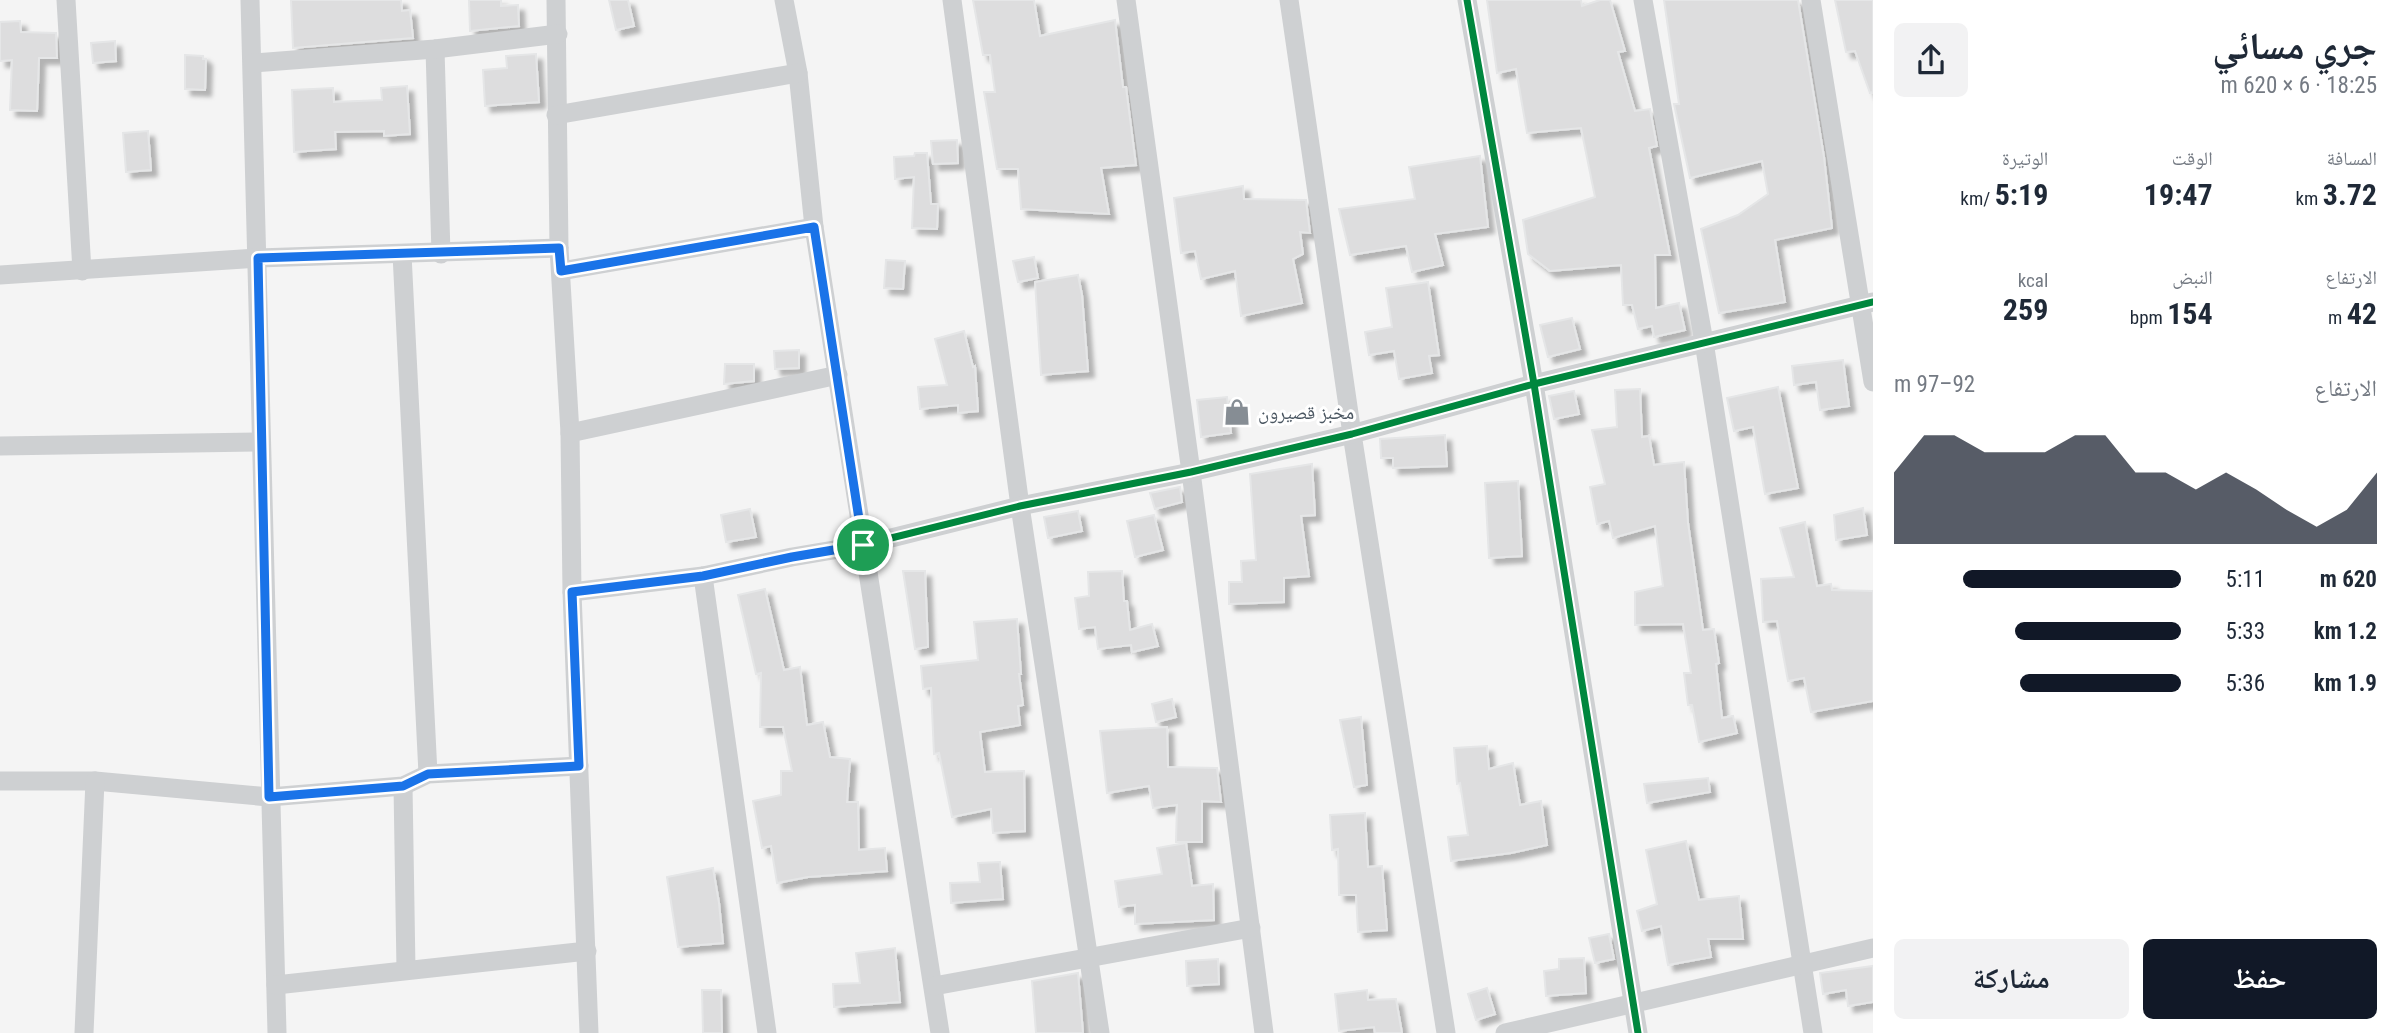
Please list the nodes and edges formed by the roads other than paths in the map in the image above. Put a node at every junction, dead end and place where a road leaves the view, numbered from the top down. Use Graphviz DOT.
graph roads {
  1 [pos="66,0"];
  2 [pos="250,0"];
  3 [pos="556,0"];
  4 [pos="784,0"];
  5 [pos="952,0"];
  6 [pos="1126,0"];
  7 [pos="1289,0"];
  8 [pos="1467,0"];
  9 [pos="1643,0"];
  10 [pos="1811,0"];
  11 [pos="558,34"];
  12 [pos="435,48"];
  13 [pos="253,63"];
  14 [pos="797,74"];
  15 [pos="556,115"];
  16 [pos="814,227"];
  17 [pos="559,248"];
  18 [pos="402,254"];
  19 [pos="441,254"];
  20 [pos="258,258"];
  21 [pos="82,271"];
  22 [pos="561,271"];
  23 [pos="0,275"];
  24 [pos="1866,304"];
  25 [pos="1704,342"];
  26 [pos="838,375"];
  27 [pos="1873,382"];
  28 [pos="1534,384"];
  29 [pos="570,433"];
  30 [pos="1352,433"];
  31 [pos="261,442"];
  32 [pos="0,446"];
  33 [pos="1191,472"];
  34 [pos="1020,506"];
  35 [pos="863,545"];
  36 [pos="703,576"];
  37 [pos="572,592"];
  38 [pos="579,766"];
  39 [pos="428,774"];
  40 [pos="95,780"];
  41 [pos="0,781"];
  42 [pos="403,786"];
  43 [pos="269,797"];
  44 [pos="1251,928"];
  45 [pos="1873,948"];
  46 [pos="587,951"];
  47 [pos="1088,959"];
  48 [pos="1802,963"];
  49 [pos="406,970"];
  50 [pos="276,985"];
  51 [pos="934,986"];
  52 [pos="1633,1004"];
  53 [pos="84,1033"];
  54 [pos="277,1033"];
  55 [pos="589,1033"];
  56 [pos="767,1033"];
  57 [pos="940,1033"];
  58 [pos="1100,1033"];
  59 [pos="1264,1033"];
  60 [pos="1446,1033"];
  61 [pos="1505,1033"];
  62 [pos="1638,1033"];
  63 [pos="1813,1033"];
  1 -- 21 [label="street"];
  2 -- 13 [label="street"];
  3 -- 11 [label="street"];
  4 -- 14 [label="street"];
  5 -- 34 [label="street"];
  6 -- 33 [label="street"];
  7 -- 30 [label="street"];
  8 -- 28 [label="street"];
  9 -- 25 [label="street"];
  10 -- 24 [label="street"];
  11 -- 12 [label="street"];
  11 -- 15 [label="street"];
  12 -- 13 [label="street"];
  12 -- 19 [label="street"];
  13 -- 20 [label="street"];
  14 -- 15 [label="street"];
  14 -- 16 [label="street"];
  15 -- 17 [label="street"];
  16 -- 22 [label="street"];
  16 -- 26 [label="street"];
  17 -- 19 [label="street"];
  17 -- 22 [label="street"];
  18 -- 19 [label="street"];
  18 -- 20 [label="street"];
  18 -- 39 [label="street"];
  20 -- 21 [label="street"];
  20 -- 31 [label="street"];
  21 -- 23 [label="street"];
  22 -- 29 [label="street"];
  24 -- 25 [label="street"];
  24 -- 27 [label="street"];
  25 -- 28 [label="street"];
  25 -- 48 [label="street"];
  26 -- 29 [label="street"];
  26 -- 35 [label="street"];
  28 -- 30 [label="street"];
  28 -- 52 [label="street"];
  29 -- 37 [label="street"];
  30 -- 33 [label="street"];
  30 -- 60 [label="street"];
  31 -- 32 [label="street"];
  31 -- 43 [label="street"];
  33 -- 34 [label="street"];
  33 -- 44 [label="street"];
  34 -- 35 [label="street"];
  34 -- 47 [label="street"];
  35 -- 36 [label="street"];
  35 -- 51 [label="street"];
  36 -- 37 [label="street"];
  36 -- 56 [label="street"];
  37 -- 38 [label="street"];
  38 -- 39 [label="street"];
  38 -- 46 [label="street"];
  39 -- 42 [label="street"];
  40 -- 41 [label="street"];
  40 -- 43 [label="street"];
  40 -- 53 [label="street"];
  42 -- 43 [label="street"];
  42 -- 49 [label="street"];
  43 -- 50 [label="street"];
  44 -- 47 [label="street"];
  44 -- 59 [label="street"];
  45 -- 48 [label="street"];
  46 -- 49 [label="street"];
  46 -- 55 [label="street"];
  47 -- 51 [label="street"];
  47 -- 58 [label="street"];
  48 -- 52 [label="street"];
  48 -- 63 [label="street"];
  49 -- 50 [label="street"];
  50 -- 54 [label="street"];
  51 -- 57 [label="street"];
  52 -- 61 [label="street"];
  52 -- 62 [label="street"];
}
